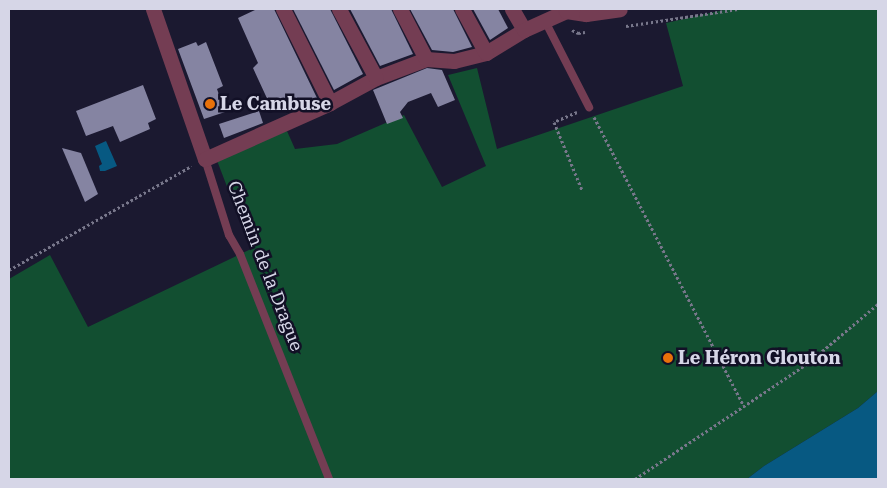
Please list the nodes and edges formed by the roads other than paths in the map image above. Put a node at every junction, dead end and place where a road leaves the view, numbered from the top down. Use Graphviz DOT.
graph roads {
  1 [pos="153,9"];
  2 [pos="284,9"];
  3 [pos="339,9"];
  4 [pos="400,9"];
  5 [pos="462,9"];
  6 [pos="512,9"];
  7 [pos="620,9"];
  8 [pos="566,10"];
  9 [pos="548,20"];
  10 [pos="524,30"];
  11 [pos="486,53"];
  12 [pos="426,59"];
  13 [pos="376,78"];
  14 [pos="330,103"];
  15 [pos="589,108"];
  16 [pos="205,160"];
  17 [pos="329,479"];
  1 -- 16 [label="street, Chemin de la Drague"];
  2 -- 14 [label="street"];
  3 -- 13 [label="street"];
  4 -- 12 [label="street"];
  5 -- 11 [label="street"];
  6 -- 10 [label="street"];
  7 -- 8 [label="street"];
  8 -- 9 [label="street"];
  9 -- 10 [label="street"];
  9 -- 15 [label="lane"];
  10 -- 11 [label="street"];
  11 -- 12 [label="street"];
  12 -- 13 [label="street"];
  13 -- 14 [label="street"];
  14 -- 16 [label="street"];
  16 -- 17 [label="lane, Chemin de la Drague"];
}
